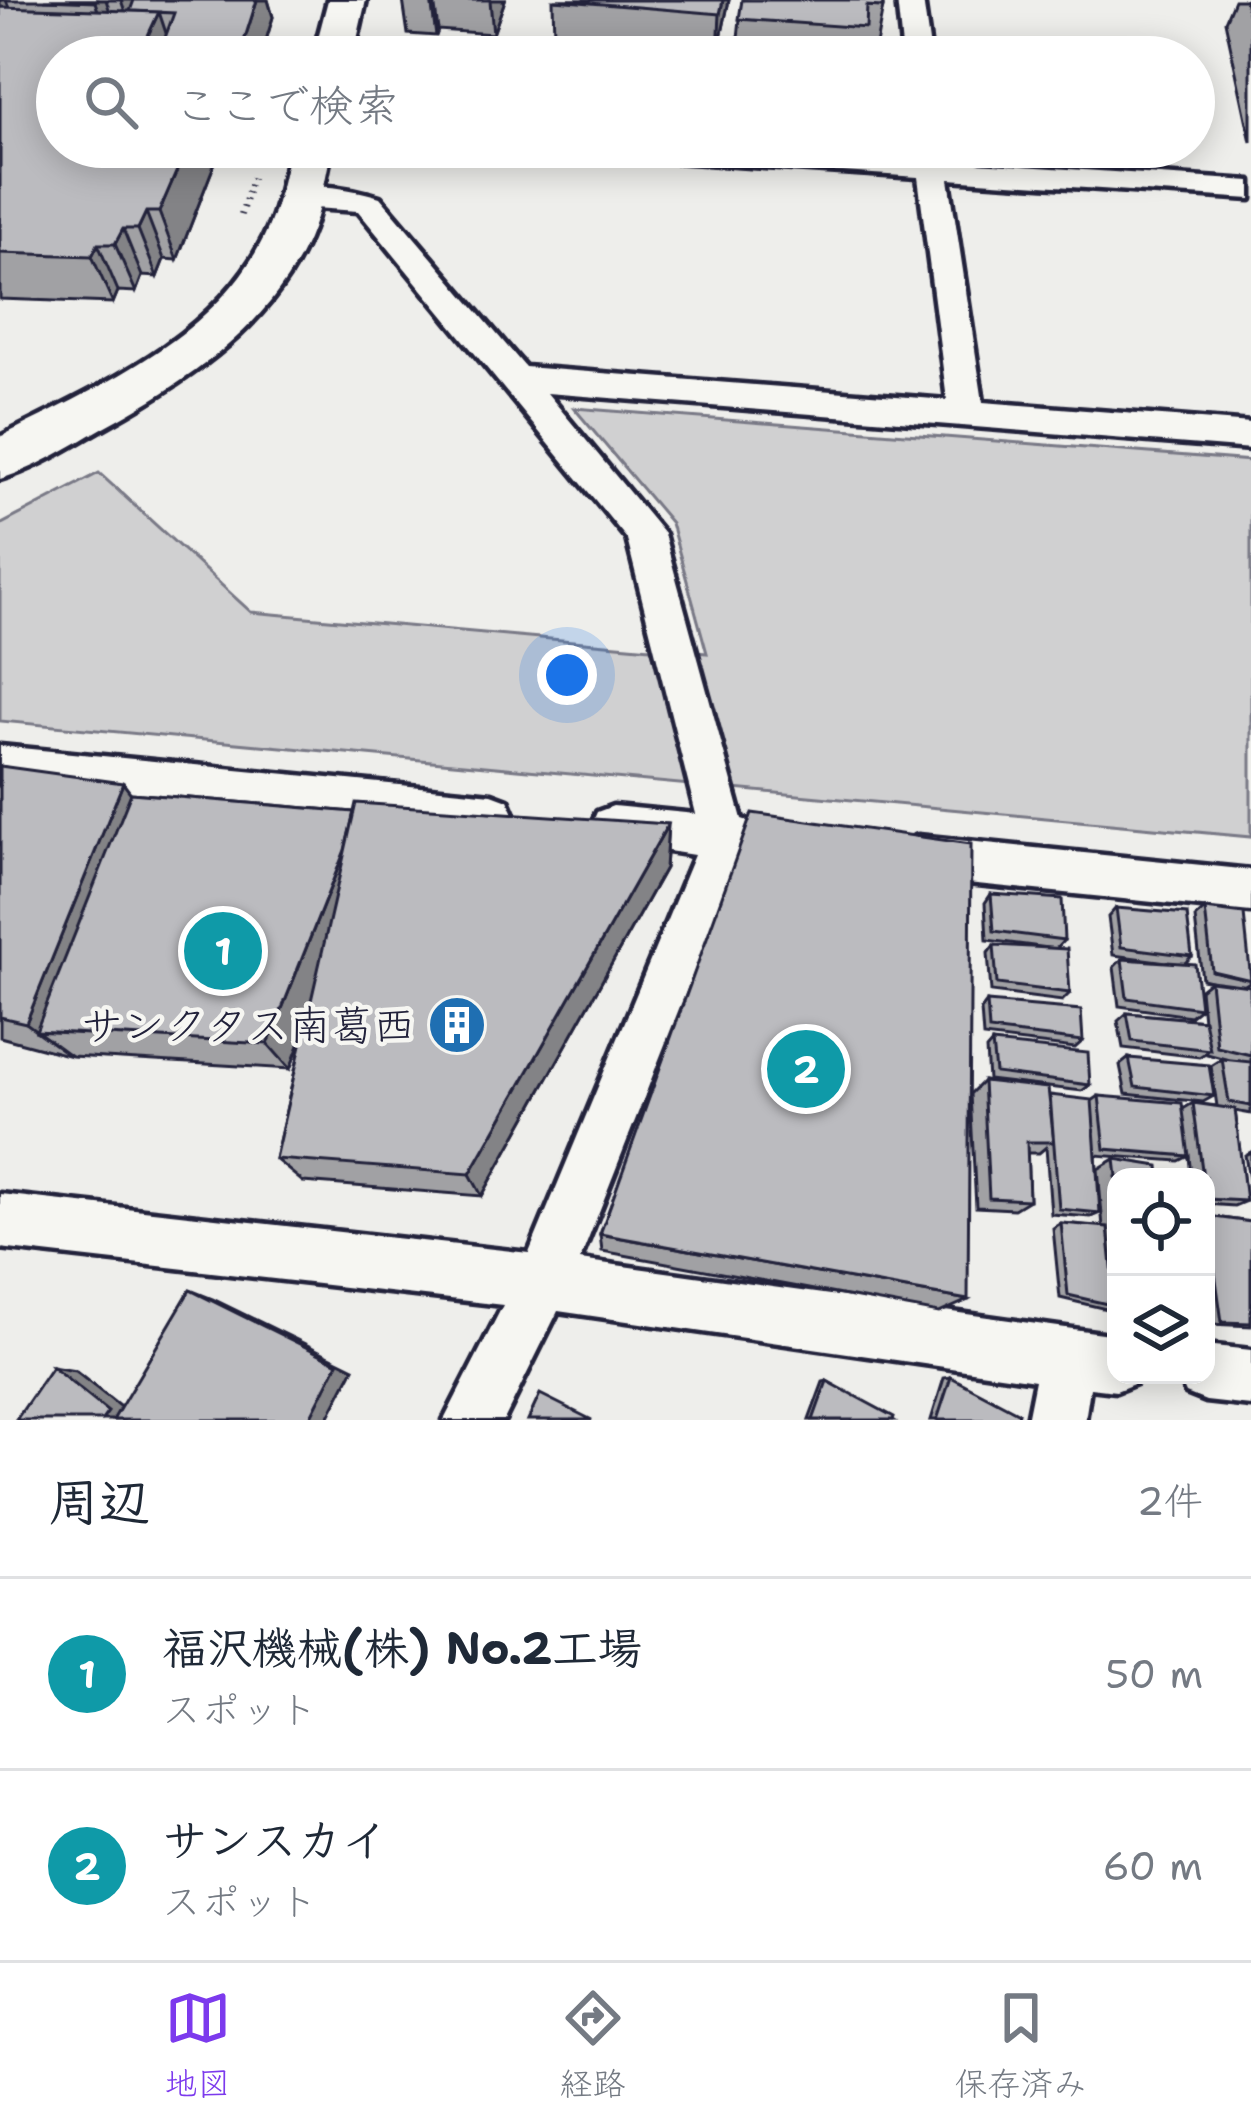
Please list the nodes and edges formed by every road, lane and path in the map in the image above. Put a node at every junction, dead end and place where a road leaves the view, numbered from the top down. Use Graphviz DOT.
graph roads {
  1 [pos="347,0"];
  2 [pos="910,0"];
  3 [pos="338,36"];
  4 [pos="914,36"];
  5 [pos="254,168"];
  6 [pos="306,168"];
  7 [pos="931,168"];
  8 [pos="1023,168"];
  9 [pos="1251,190"];
  10 [pos="299,198"];
  11 [pos="238,225"];
  12 [pos="511,378"];
  13 [pos="967,414"];
  14 [pos="1251,436"];
  15 [pos="0,460"];
  16 [pos="0,765"];
  17 [pos="724,838"];
  18 [pos="792,844"];
  19 [pos="884,854"];
  20 [pos="1251,891"];
  21 [pos="4,1228"];
  22 [pos="544,1282"];
  23 [pos="1092,1360"];
  24 [pos="1215,1374"];
  25 [pos="1251,1378"];
  26 [pos="473,1420"];
  27 [pos="1056,1420"];
  1 -- 3 [label="street"];
  2 -- 4 [label="street"];
  5 -- 11 [label="path"];
  6 -- 10 [label="street"];
  7 -- 13 [label="street"];
  8 -- 9 [label="street"];
  10 -- 12 [label="street"];
  10 -- 15 [label="street"];
  12 -- 13 [label="street"];
  12 -- 17 [label="street"];
  13 -- 14 [label="street"];
  16 -- 17 [label="street"];
  17 -- 18 [label="street"];
  17 -- 22 [label="street"];
  19 -- 20 [label="street"];
  21 -- 22 [label="street"];
  22 -- 23 [label="street"];
  22 -- 26 [label="street"];
  23 -- 27 [label="street"];
  24 -- 25 [label="street"];
}
